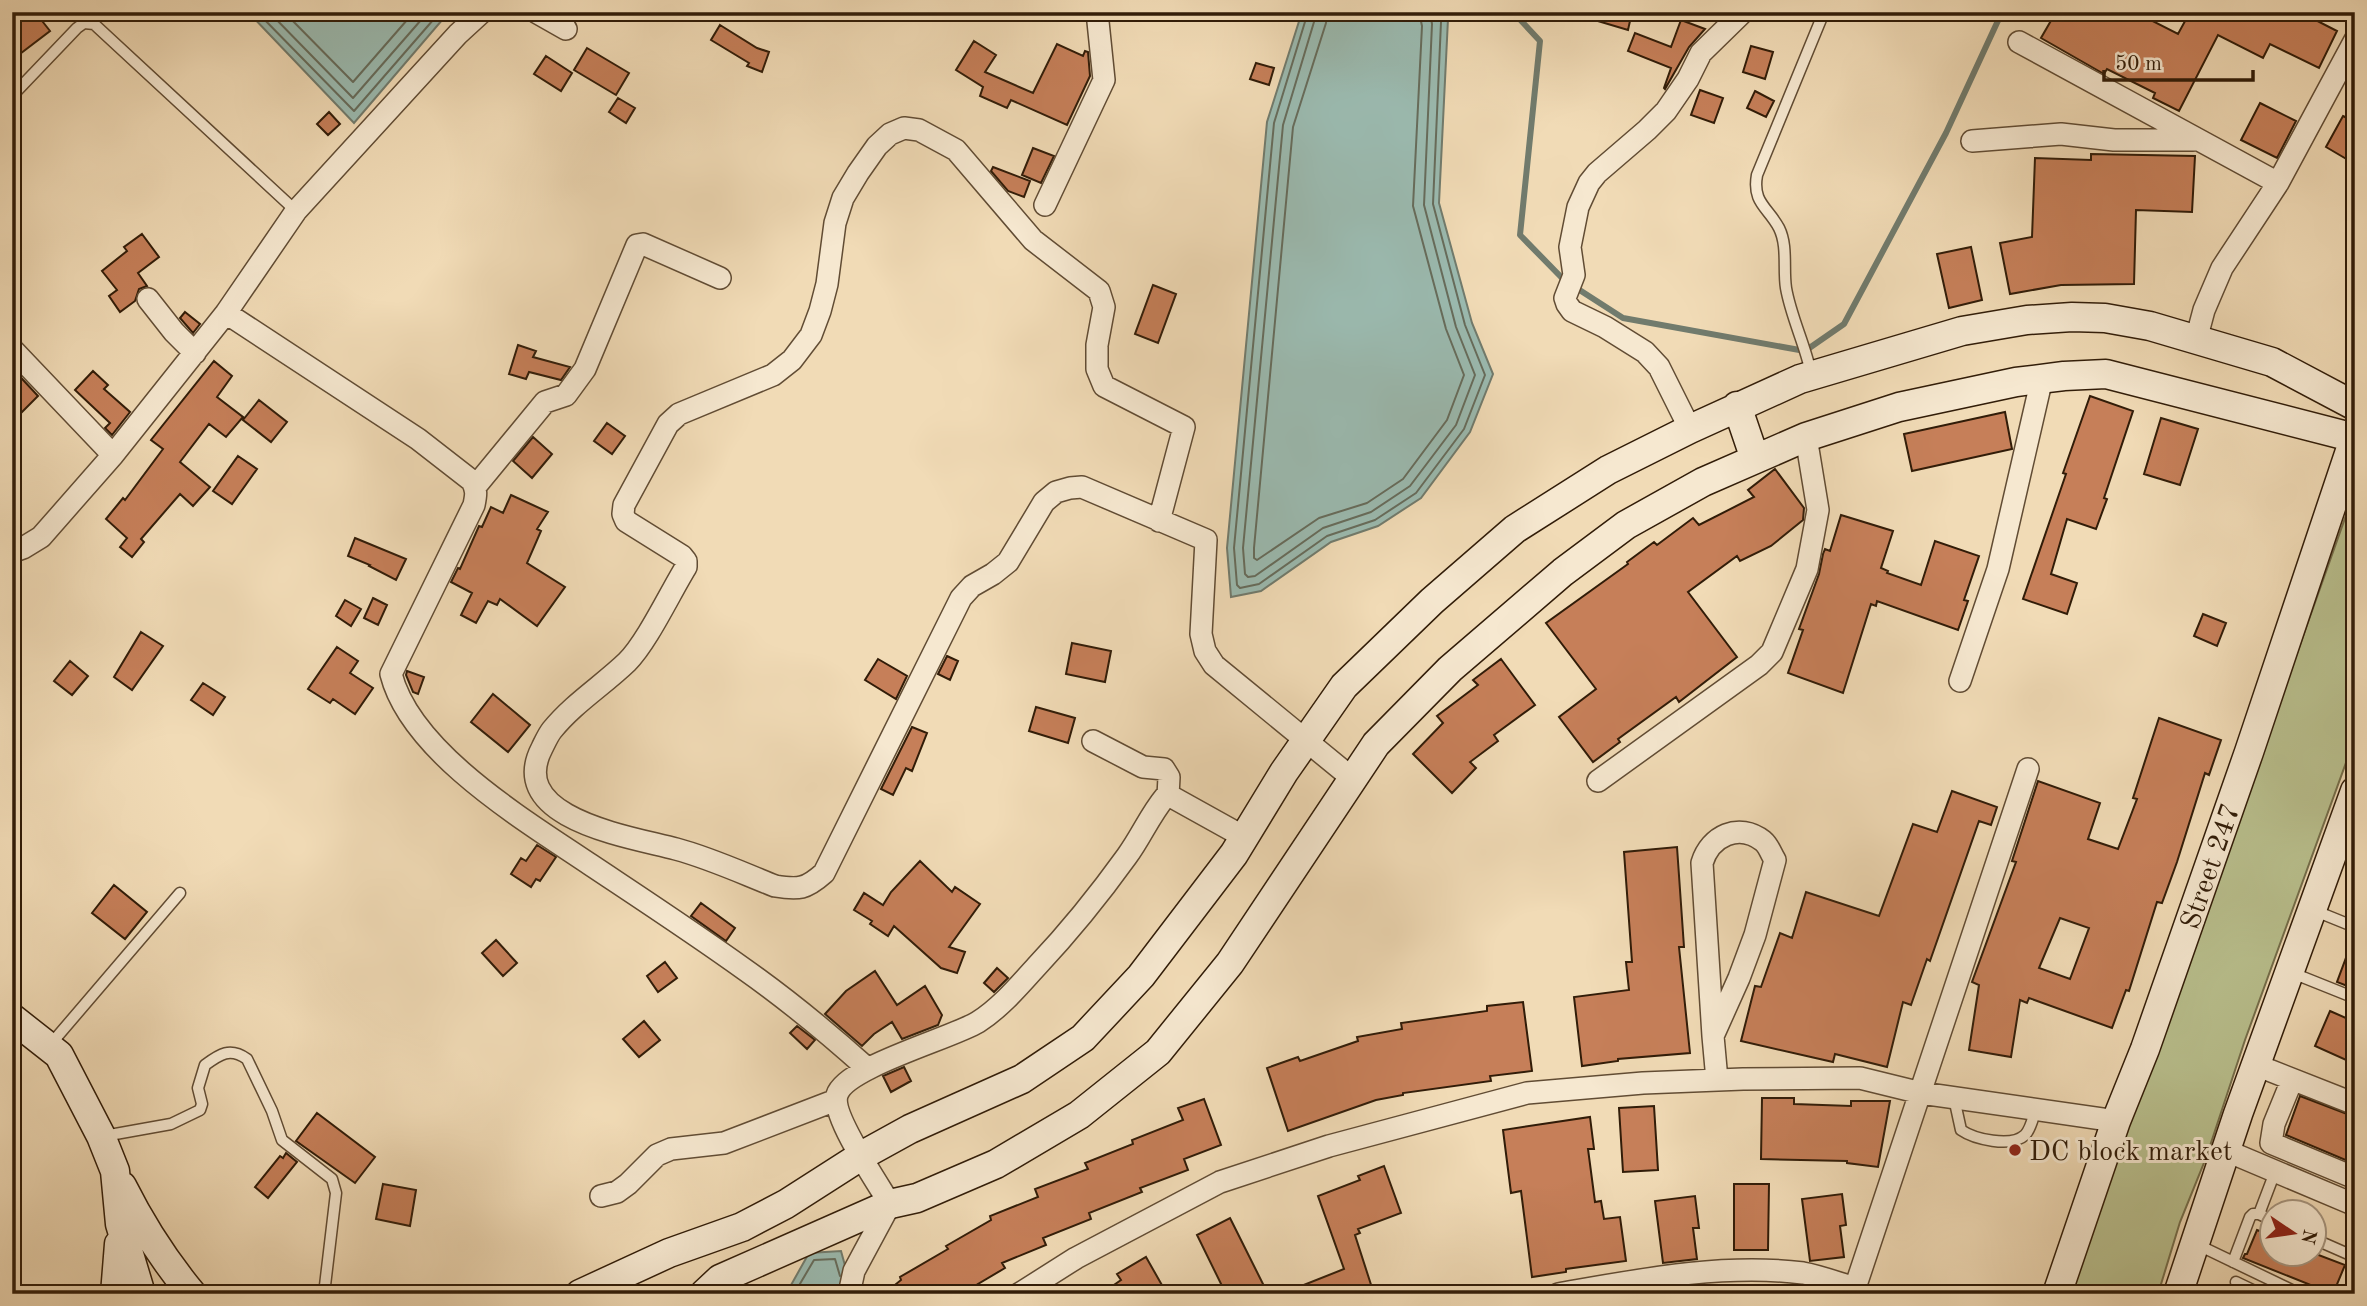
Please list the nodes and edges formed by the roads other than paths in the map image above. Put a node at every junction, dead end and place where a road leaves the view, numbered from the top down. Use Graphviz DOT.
graph roads {
  1 [pos="482,12"];
  2 [pos="536,12"];
  3 [pos="1097,12"];
  4 [pos="1743,12"];
  5 [pos="1824,12"];
  6 [pos="566,29"];
  7 [pos="2355,40"];
  8 [pos="2019,42"];
  9 [pos="12,96"];
  10 [pos="2198,140"];
  11 [pos="1972,141"];
  12 [pos="2278,183"];
  13 [pos="1045,205"];
  14 [pos="296,211"];
  15 [pos="720,278"];
  16 [pos="148,299"];
  17 [pos="226,313"];
  18 [pos="2196,340"];
  19 [pos="12,349"];
  20 [pos="195,353"];
  21 [pos="1810,365"];
  22 [pos="2042,379"];
  23 [pos="1737,406"];
  24 [pos="2355,406"];
  25 [pos="1690,429"];
  26 [pos="1806,437"];
  27 [pos="2354,438"];
  28 [pos="113,455"];
  29 [pos="1755,459"];
  30 [pos="475,487"];
  31 [pos="1159,521"];
  32 [pos="12,552"];
  33 [pos="1960,681"];
  34 [pos="1093,741"];
  35 [pos="1306,741"];
  36 [pos="2028,769"];
  37 [pos="1353,779"];
  38 [pos="1598,781"];
  39 [pos="2355,791"];
  40 [pos="1168,796"];
  41 [pos="2349,827"];
  42 [pos="1244,837"];
  43 [pos="180,892"];
  44 [pos="2313,910"];
  45 [pos="2355,927"];
  46 [pos="2290,972"];
  47 [pos="2355,998"];
  48 [pos="12,1018"];
  49 [pos="1713,1036"];
  50 [pos="48,1047"];
  51 [pos="2256,1065"];
  52 [pos="869,1069"];
  53 [pos="1717,1080"];
  54 [pos="2292,1080"];
  55 [pos="1921,1093"];
  56 [pos="1954,1098"];
  57 [pos="2355,1104"];
  58 [pos="2036,1110"];
  59 [pos="2116,1121"];
  60 [pos="847,1128"];
  61 [pos="101,1136"];
  62 [pos="2227,1151"];
  63 [pos="115,1171"];
  64 [pos="2275,1172"];
  65 [pos="2355,1178"];
  66 [pos="601,1196"];
  67 [pos="2265,1198"];
  68 [pos="890,1204"];
  69 [pos="2355,1205"];
  70 [pos="2258,1214"];
  71 [pos="120,1224"];
  72 [pos="2196,1244"];
  73 [pos="2328,1245"];
  74 [pos="2355,1257"];
  75 [pos="2233,1262"];
  76 [pos="2355,1273"];
  77 [pos="2236,1282"];
  78 [pos="1854,1291"];
  79 [pos="2181,1293"];
  80 [pos="116,1294"];
  81 [pos="141,1294"];
  82 [pos="192,1294"];
  83 [pos="324,1294"];
  84 [pos="580,1294"];
  85 [pos="704,1294"];
  86 [pos="849,1294"];
  87 [pos="1019,1294"];
  88 [pos="1558,1294"];
  89 [pos="2057,1294"];
  90 [pos="2261,1294"];
  91 [pos="2300,1294"];
  92 [pos="2348,1294"];
  1 -- 14 [label="street"];
  2 -- 6 [label="street"];
  3 -- 13 [label="street"];
  4 -- 25 [label="street"];
  5 -- 21 [label="lane"];
  7 -- 12 [label="street"];
  8 -- 10 [label="street"];
  9 -- 14 [label="lane"];
  10 -- 11 [label="street"];
  10 -- 12 [label="street"];
  12 -- 18 [label="street"];
  14 -- 17 [label="street"];
  15 -- 30 [label="street"];
  16 -- 20 [label="street"];
  17 -- 20 [label="street"];
  17 -- 30 [label="street"];
  18 -- 21 [label="street"];
  18 -- 24 [label="street"];
  19 -- 28 [label="street"];
  20 -- 28 [label="street"];
  21 -- 23 [label="street"];
  22 -- 26 [label="street"];
  22 -- 27 [label="street"];
  22 -- 33 [label="street"];
  23 -- 25 [label="street"];
  23 -- 29 [label="street"];
  25 -- 35 [label="street"];
  26 -- 29 [label="street"];
  26 -- 38 [label="street"];
  27 -- 59 [label="street, Street 247"];
  28 -- 32 [label="street"];
  29 -- 37 [label="street"];
  30 -- 52 [label="street"];
  31 -- 31 [label="street"];
  31 -- 35 [label="street"];
  34 -- 40 [label="street"];
  35 -- 37 [label="street"];
  35 -- 42 [label="street"];
  36 -- 55 [label="street"];
  37 -- 68 [label="street"];
  39 -- 41 [label="street"];
  40 -- 42 [label="street"];
  40 -- 52 [label="street"];
  41 -- 44 [label="street"];
  42 -- 60 [label="street"];
  43 -- 50 [label="lane"];
  44 -- 45 [label="lane"];
  44 -- 46 [label="street"];
  46 -- 47 [label="lane"];
  46 -- 51 [label="street"];
  48 -- 50 [label="street"];
  49 -- 49 [label="street"];
  49 -- 53 [label="street"];
  50 -- 61 [label="street"];
  51 -- 54 [label="street"];
  51 -- 62 [label="street"];
  52 -- 60 [label="street"];
  53 -- 55 [label="street"];
  53 -- 87 [label="street"];
  54 -- 57 [label="street"];
  54 -- 65 [label="street"];
  55 -- 56 [label="street"];
  55 -- 78 [label="street"];
  56 -- 58 [label="street"];
  56 -- 58 [label="lane"];
  58 -- 59 [label="street"];
  59 -- 89 [label="street, Street 247"];
  60 -- 66 [label="street"];
  60 -- 68 [label="street"];
  60 -- 84 [label="street"];
  61 -- 63 [label="street"];
  61 -- 83 [label="lane"];
  62 -- 64 [label="street"];
  62 -- 72 [label="street"];
  63 -- 71 [label="street"];
  63 -- 82 [label="street"];
  64 -- 67 [label="lane"];
  64 -- 69 [label="street"];
  68 -- 85 [label="street"];
  68 -- 86 [label="street"];
  70 -- 75 [label="lane"];
  71 -- 80 [label="street"];
  71 -- 81 [label="street"];
  72 -- 75 [label="lane"];
  72 -- 79 [label="street"];
  73 -- 74 [label="lane"];
  75 -- 91 [label="lane"];
  76 -- 92 [label="lane"];
  77 -- 90 [label="lane"];
  78 -- 88 [label="street"];
}
